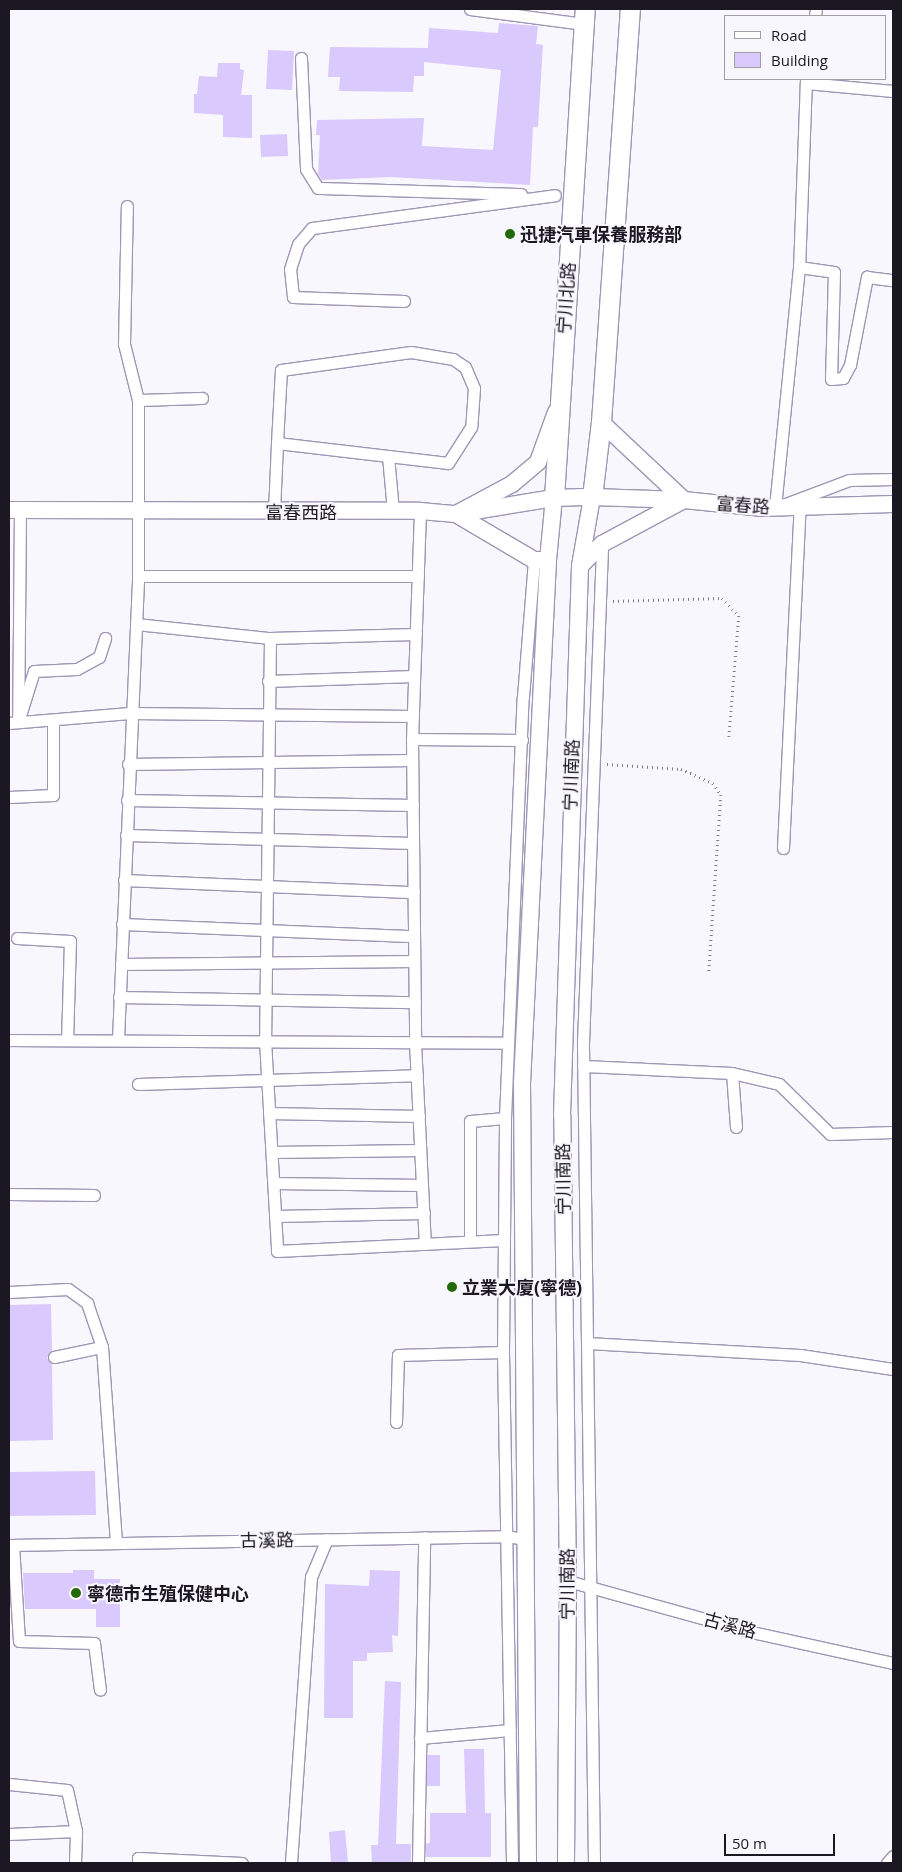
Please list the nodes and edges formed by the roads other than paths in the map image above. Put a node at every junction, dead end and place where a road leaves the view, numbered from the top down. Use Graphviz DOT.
graph roads {
  1 [pos="470,9"];
  2 [pos="630,9"];
  3 [pos="585,16"];
  4 [pos="301,58"];
  5 [pos="806,81"];
  6 [pos="893,91"];
  7 [pos="564,195"];
  8 [pos="128,206"];
  9 [pos="799,268"];
  10 [pos="893,280"];
  11 [pos="404,301"];
  12 [pos="202,398"];
  13 [pos="138,400"];
  14 [pos="559,406"];
  15 [pos="601,422"];
  16 [pos="277,443"];
  17 [pos="388,456"];
  18 [pos="893,479"];
  19 [pos="592,497"];
  20 [pos="554,498"];
  21 [pos="684,500"];
  22 [pos="893,504"];
  23 [pos="800,506"];
  24 [pos="775,508"];
  25 [pos="14,510"];
  26 [pos="139,511"];
  27 [pos="393,511"];
  28 [pos="420,511"];
  29 [pos="274,512"];
  30 [pos="456,514"];
  31 [pos="602,544"];
  32 [pos="541,560"];
  33 [pos="580,566"];
  34 [pos="138,576"];
  35 [pos="418,576"];
  36 [pos="136,624"];
  37 [pos="416,634"];
  38 [pos="105,638"];
  39 [pos="270,638"];
  40 [pos="14,673"];
  41 [pos="414,676"];
  42 [pos="268,681"];
  43 [pos="130,714"];
  44 [pos="267,715"];
  45 [pos="413,716"];
  46 [pos="53,721"];
  47 [pos="14,723"];
  48 [pos="412,739"];
  49 [pos="522,740"];
  50 [pos="412,760"];
  51 [pos="267,761"];
  52 [pos="128,764"];
  53 [pos="9,797"];
  54 [pos="127,800"];
  55 [pos="266,802"];
  56 [pos="413,805"];
  57 [pos="126,835"];
  58 [pos="266,838"];
  59 [pos="413,843"];
  60 [pos="783,848"];
  61 [pos="124,880"];
  62 [pos="266,886"];
  63 [pos="414,892"];
  64 [pos="122,924"];
  65 [pos="266,929"];
  66 [pos="414,936"];
  67 [pos="17,938"];
  68 [pos="414,961"];
  69 [pos="121,964"];
  70 [pos="266,965"];
  71 [pos="119,997"];
  72 [pos="266,999"];
  73 [pos="415,1002"];
  74 [pos="118,1039"];
  75 [pos="9,1040"];
  76 [pos="67,1040"];
  77 [pos="265,1040"];
  78 [pos="415,1042"];
  79 [pos="506,1043"];
  80 [pos="584,1066"];
  81 [pos="732,1072"];
  82 [pos="417,1075"];
  83 [pos="268,1079"];
  84 [pos="138,1084"];
  85 [pos="269,1113"];
  86 [pos="419,1116"];
  87 [pos="505,1118"];
  88 [pos="736,1127"];
  89 [pos="893,1132"];
  90 [pos="420,1150"];
  91 [pos="272,1152"];
  92 [pos="274,1183"];
  93 [pos="422,1185"];
  94 [pos="9,1194"];
  95 [pos="94,1195"];
  96 [pos="424,1213"];
  97 [pos="275,1216"];
  98 [pos="504,1240"];
  99 [pos="470,1241"];
  100 [pos="425,1244"];
  101 [pos="9,1292"];
  102 [pos="587,1343"];
  103 [pos="102,1347"];
  104 [pos="503,1352"];
  105 [pos="54,1357"];
  106 [pos="893,1369"];
  107 [pos="396,1422"];
  108 [pos="506,1536"];
  109 [pos="424,1537"];
  110 [pos="327,1539"];
  111 [pos="526,1539"];
  112 [pos="116,1543"];
  113 [pos="11,1545"];
  114 [pos="568,1582"];
  115 [pos="590,1588"];
  116 [pos="893,1663"];
  117 [pos="100,1690"];
  118 [pos="510,1730"];
  119 [pos="420,1738"];
  120 [pos="9,1784"];
  121 [pos="76,1831"];
  122 [pos="9,1834"];
  123 [pos="893,1856"];
  124 [pos="75,1863"];
  125 [pos="138,1863"];
  126 [pos="242,1863"];
  127 [pos="290,1863"];
  128 [pos="418,1863"];
  129 [pos="512,1863"];
  130 [pos="528,1863"];
  131 [pos="566,1863"];
  132 [pos="594,1863"];
  133 [pos="887,1863"];
  1 -- 3 [label="street"];
  2 -- 15 [label="main road"];
  3 -- 7 [label="main road, 宁川北路"];
  4 -- 7 [label="street"];
  5 -- 6 [label="street"];
  5 -- 9 [label="street"];
  7 -- 11 [label="street"];
  7 -- 14 [label="main road, 宁川北路"];
  8 -- 13 [label="street"];
  9 -- 10 [label="street"];
  9 -- 24 [label="street"];
  12 -- 13 [label="street"];
  13 -- 26 [label="street"];
  14 -- 20 [label="main road, 宁川北路"];
  14 -- 30 [label="main road"];
  15 -- 19 [label="main road"];
  15 -- 21 [label="main road"];
  16 -- 17 [label="street"];
  16 -- 17 [label="street"];
  16 -- 29 [label="street"];
  17 -- 27 [label="street"];
  18 -- 24 [label="street"];
  19 -- 20 [label="main road, 富春西路"];
  19 -- 21 [label="main road, 富春路"];
  19 -- 33 [label="main road, 宁川南路"];
  20 -- 30 [label="main road, 富春西路"];
  20 -- 32 [label="main road, 宁川南路"];
  21 -- 24 [label="main road, 富春路"];
  21 -- 31 [label="main road"];
  22 -- 23 [label="main road, 富春路"];
  23 -- 24 [label="main road, 富春路"];
  23 -- 60 [label="street"];
  25 -- 26 [label="main road, 富春西路"];
  25 -- 40 [label="street"];
  26 -- 29 [label="main road, 富春西路"];
  26 -- 34 [label="street"];
  27 -- 28 [label="main road, 富春西路"];
  27 -- 29 [label="main road, 富春西路"];
  28 -- 30 [label="main road, 富春西路"];
  28 -- 35 [label="street"];
  30 -- 32 [label="main road"];
  31 -- 33 [label="main road"];
  31 -- 80 [label="street"];
  32 -- 49 [label="street"];
  32 -- 111 [label="main road, 宁川南路"];
  33 -- 114 [label="main road, 宁川南路"];
  34 -- 35 [label="street"];
  34 -- 36 [label="street"];
  35 -- 37 [label="street"];
  36 -- 39 [label="street"];
  36 -- 43 [label="street"];
  37 -- 39 [label="street"];
  37 -- 41 [label="street"];
  38 -- 47 [label="street"];
  39 -- 42 [label="street"];
  40 -- 47 [label="street"];
  41 -- 42 [label="street"];
  41 -- 45 [label="street"];
  42 -- 44 [label="street"];
  43 -- 44 [label="street"];
  43 -- 46 [label="street"];
  43 -- 52 [label="street"];
  44 -- 45 [label="street"];
  44 -- 51 [label="street"];
  45 -- 48 [label="street"];
  46 -- 47 [label="street"];
  46 -- 53 [label="street"];
  48 -- 49 [label="street"];
  48 -- 50 [label="street"];
  49 -- 79 [label="street"];
  50 -- 51 [label="street"];
  50 -- 56 [label="street"];
  51 -- 52 [label="street"];
  51 -- 55 [label="street"];
  52 -- 54 [label="street"];
  54 -- 55 [label="street"];
  54 -- 57 [label="street"];
  55 -- 56 [label="street"];
  55 -- 58 [label="street"];
  56 -- 59 [label="street"];
  57 -- 58 [label="street"];
  57 -- 61 [label="street"];
  58 -- 59 [label="street"];
  58 -- 62 [label="street"];
  59 -- 63 [label="street"];
  61 -- 62 [label="street"];
  61 -- 64 [label="street"];
  62 -- 63 [label="street"];
  62 -- 65 [label="street"];
  63 -- 66 [label="street"];
  64 -- 65 [label="street"];
  64 -- 69 [label="street"];
  65 -- 66 [label="street"];
  65 -- 70 [label="street"];
  66 -- 68 [label="street"];
  67 -- 76 [label="street"];
  68 -- 70 [label="street"];
  68 -- 73 [label="street"];
  69 -- 70 [label="street"];
  69 -- 71 [label="street"];
  70 -- 72 [label="street"];
  71 -- 72 [label="street"];
  71 -- 74 [label="street"];
  72 -- 73 [label="street"];
  72 -- 77 [label="street"];
  73 -- 78 [label="street"];
  74 -- 76 [label="street"];
  74 -- 77 [label="street"];
  75 -- 76 [label="street"];
  77 -- 78 [label="street"];
  77 -- 83 [label="street"];
  78 -- 79 [label="street"];
  78 -- 82 [label="street"];
  79 -- 87 [label="street"];
  80 -- 81 [label="street"];
  80 -- 102 [label="street"];
  81 -- 88 [label="street"];
  81 -- 89 [label="street"];
  82 -- 83 [label="street"];
  82 -- 86 [label="street"];
  83 -- 84 [label="street"];
  83 -- 85 [label="street"];
  85 -- 86 [label="street"];
  85 -- 91 [label="street"];
  86 -- 90 [label="street"];
  87 -- 98 [label="street"];
  87 -- 99 [label="street"];
  90 -- 91 [label="street"];
  90 -- 93 [label="street"];
  91 -- 92 [label="street"];
  92 -- 93 [label="street"];
  92 -- 97 [label="street"];
  93 -- 96 [label="street"];
  94 -- 95 [label="street"];
  96 -- 97 [label="street"];
  96 -- 100 [label="street"];
  97 -- 100 [label="street"];
  98 -- 99 [label="street"];
  98 -- 104 [label="street"];
  99 -- 100 [label="street"];
  101 -- 103 [label="street"];
  102 -- 106 [label="street"];
  102 -- 115 [label="street"];
  103 -- 105 [label="street"];
  103 -- 112 [label="street"];
  104 -- 107 [label="street"];
  104 -- 108 [label="street"];
  108 -- 109 [label="street, 古溪路"];
  108 -- 111 [label="street, 古溪路"];
  108 -- 118 [label="street"];
  109 -- 110 [label="street, 古溪路"];
  109 -- 119 [label="street"];
  110 -- 112 [label="street, 古溪路"];
  110 -- 127 [label="street"];
  111 -- 130 [label="main road, 宁川南路"];
  112 -- 113 [label="street, 古溪路"];
  113 -- 117 [label="street"];
  114 -- 115 [label="street, 古溪路"];
  114 -- 131 [label="main road, 宁川南路"];
  115 -- 116 [label="street, 古溪路"];
  115 -- 132 [label="street"];
  118 -- 119 [label="street"];
  118 -- 129 [label="street"];
  119 -- 128 [label="street"];
  120 -- 121 [label="street"];
  121 -- 122 [label="street"];
  121 -- 124 [label="street"];
  123 -- 133 [label="street"];
  125 -- 126 [label="street"];
}
